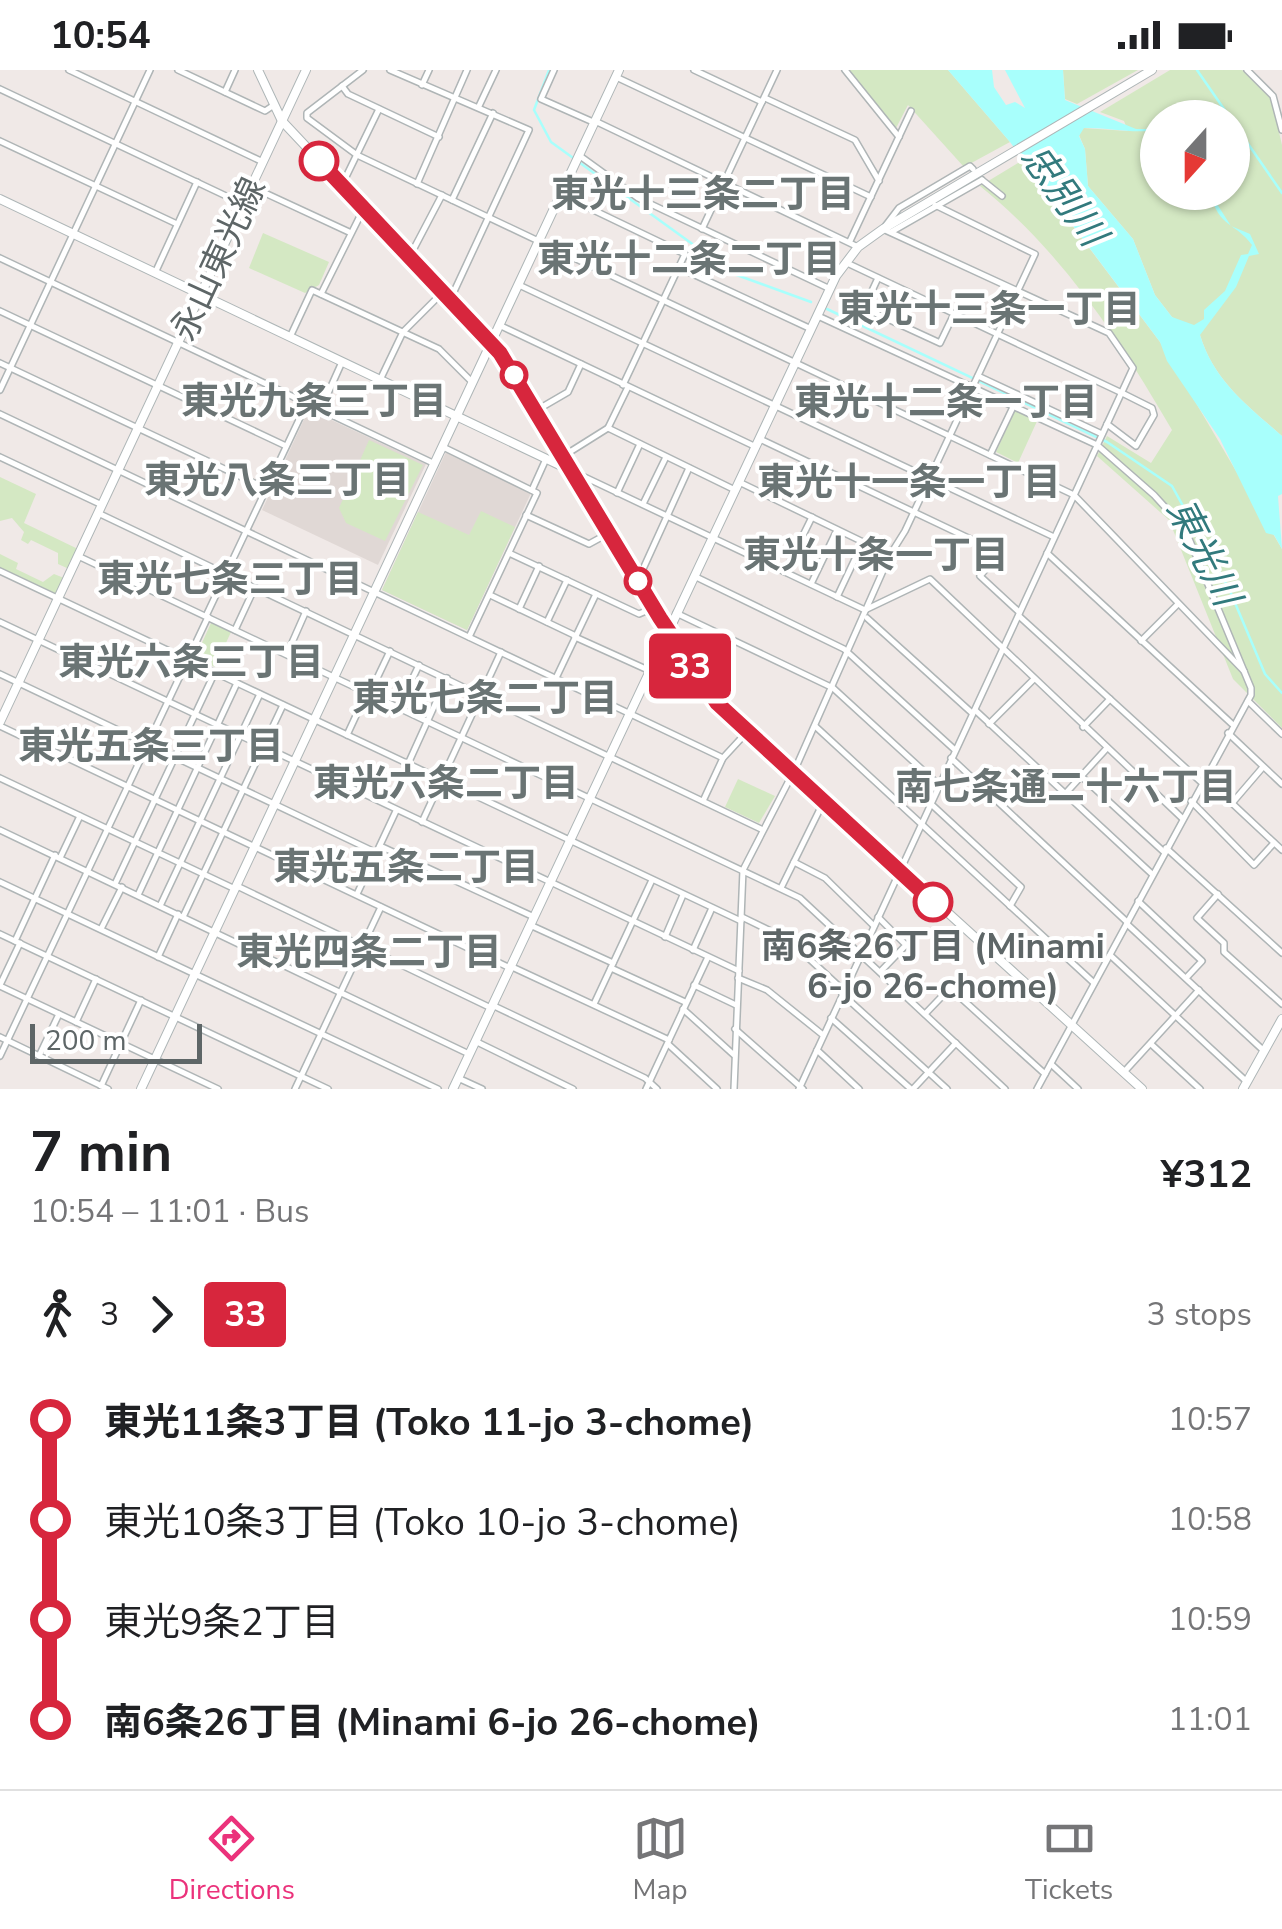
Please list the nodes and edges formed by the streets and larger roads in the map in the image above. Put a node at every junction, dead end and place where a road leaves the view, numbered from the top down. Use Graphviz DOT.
graph roads {
  1 [pos="69,70"];
  2 [pos="150,70"];
  3 [pos="178,70"];
  4 [pos="236,70"];
  5 [pos="258,70"];
  6 [pos="306,70"];
  7 [pos="363,70"];
  8 [pos="390,70"];
  9 [pos="429,70"];
  10 [pos="466,70"];
  11 [pos="496,70"];
  12 [pos="554,70"];
  13 [pos="694,70"];
  14 [pos="844,70"];
  15 [pos="1152,70"];
  16 [pos="1247,70"];
  17 [pos="774,71"];
  18 [pos="617,74"];
  19 [pos="422,85"];
  20 [pos="342,86"];
  21 [pos="0,88"];
  22 [pos="1282,91"];
  23 [pos="225,92"];
  24 [pos="454,96"];
  25 [pos="1274,96"];
  26 [pos="763,100"];
  27 [pos="135,102"];
  28 [pos="274,106"];
  29 [pos="479,106"];
  30 [pos="379,109"];
  31 [pos="911,111"];
  32 [pos="494,114"];
  33 [pos="282,121"];
  34 [pos="593,122"];
  35 [pos="1282,130"];
  36 [pos="439,138"];
  37 [pos="745,138"];
  38 [pos="899,138"];
  39 [pos="0,141"];
  40 [pos="115,144"];
  41 [pos="356,154"];
  42 [pos="576,158"];
  43 [pos="263,162"];
  44 [pos="973,169"];
  45 [pos="724,181"];
  46 [pos="878,181"];
  47 [pos="197,182"];
  48 [pos="418,184"];
  49 [pos="342,185"];
  50 [pos="96,186"];
  51 [pos="252,187"];
  52 [pos="559,194"];
  53 [pos="442,196"];
  54 [pos="1002,196"];
  55 [pos="871,197"];
  56 [pos="0,199"];
  57 [pos="452,200"];
  58 [pos="244,204"];
  59 [pos="935,205"];
  60 [pos="364,208"];
  61 [pos="488,216"];
  62 [pos="178,224"];
  63 [pos="702,229"];
  64 [pos="887,230"];
  65 [pos="349,232"];
  66 [pos="73,234"];
  67 [pos="537,240"];
  68 [pos="854,244"];
  69 [pos="410,256"];
  70 [pos="0,258"];
  71 [pos="845,262"];
  72 [pos="679,267"];
  73 [pos="155,273"];
  74 [pos="878,278"];
  75 [pos="50,282"];
  76 [pos="517,285"];
  77 [pos="828,288"];
  78 [pos="1018,290"];
  79 [pos="321,294"];
  80 [pos="201,295"];
  81 [pos="447,295"];
  82 [pos="664,300"];
  83 [pos="0,310"];
  84 [pos="815,314"];
  85 [pos="954,314"];
  86 [pos="30,325"];
  87 [pos="499,326"];
  88 [pos="809,328"];
  89 [pos="403,332"];
  90 [pos="998,333"];
  91 [pos="290,338"];
  92 [pos="643,342"];
  93 [pos="178,343"];
  94 [pos="492,344"];
  95 [pos="794,361"];
  96 [pos="342,362"];
  97 [pos="0,363"];
  98 [pos="581,364"];
  99 [pos="10,368"];
  100 [pos="380,380"];
  101 [pos="975,381"];
  102 [pos="474,384"];
  103 [pos="158,386"];
  104 [pos="626,386"];
  105 [pos="0,390"];
  106 [pos="1122,393"];
  107 [pos="774,404"];
  108 [pos="1014,404"];
  109 [pos="306,405"];
  110 [pos="537,410"];
  111 [pos="320,411"];
  112 [pos="0,414"];
  113 [pos="458,417"];
  114 [pos="1107,424"];
  115 [pos="139,428"];
  116 [pos="608,428"];
  117 [pos="950,436"];
  118 [pos="1100,439"];
  119 [pos="755,442"];
  120 [pos="640,444"];
  121 [pos="286,446"];
  122 [pos="443,447"];
  123 [pos="564,455"];
  124 [pos="990,455"];
  125 [pos="0,456"];
  126 [pos="666,456"];
  127 [pos="546,459"];
  128 [pos="435,464"];
  129 [pos="689,468"];
  130 [pos="118,471"];
  131 [pos="574,472"];
  132 [pos="931,478"];
  133 [pos="735,485"];
  134 [pos="267,489"];
  135 [pos="532,490"];
  136 [pos="617,493"];
  137 [pos="1074,495"];
  138 [pos="643,504"];
  139 [pos="100,509"];
  140 [pos="914,512"];
  141 [pos="526,515"];
  142 [pos="667,516"];
  143 [pos="812,518"];
  144 [pos="837,530"];
  145 [pos="246,532"];
  146 [pos="610,534"];
  147 [pos="711,537"];
  148 [pos="1054,537"];
  149 [pos="863,542"];
  150 [pos="509,553"];
  151 [pos="1047,553"];
  152 [pos="890,555"];
  153 [pos="78,556"];
  154 [pos="539,566"];
  155 [pos="0,571"];
  156 [pos="784,572"];
  157 [pos="226,574"];
  158 [pos="692,576"];
  159 [pos="567,580"];
  160 [pos="638,580"];
  161 [pos="811,584"];
  162 [pos="254,587"];
  163 [pos="375,592"];
  164 [pos="596,594"];
  165 [pos="490,595"];
  166 [pos="837,597"];
  167 [pos="59,598"];
  168 [pos="1177,605"];
  169 [pos="654,608"];
  170 [pos="520,609"];
  171 [pos="306,611"];
  172 [pos="676,613"];
  173 [pos="1018,613"];
  174 [pos="866,614"];
  175 [pos="207,616"];
  176 [pos="0,622"];
  177 [pos="547,622"];
  178 [pos="235,630"];
  179 [pos="668,630"];
  180 [pos="355,634"];
  181 [pos="576,636"];
  182 [pos="469,638"];
  183 [pos="1141,640"];
  184 [pos="39,641"];
  185 [pos="1003,646"];
  186 [pos="390,651"];
  187 [pos="501,652"];
  188 [pos="849,653"];
  189 [pos="286,654"];
  190 [pos="188,659"];
  191 [pos="419,665"];
  192 [pos="648,670"];
  193 [pos="1244,671"];
  194 [pos="215,672"];
  195 [pos="0,674"];
  196 [pos="335,677"];
  197 [pos="447,678"];
  198 [pos="556,678"];
  199 [pos="1033,680"];
  200 [pos="19,683"];
  201 [pos="238,683"];
  202 [pos="833,688"];
  203 [pos="368,693"];
  204 [pos="260,694"];
  205 [pos="482,695"];
  206 [pos="1110,699"];
  207 [pos="1248,701"];
  208 [pos="168,702"];
  209 [pos="283,705"];
  210 [pos="398,707"];
  211 [pos="973,711"];
  212 [pos="629,713"];
  213 [pos="195,715"];
  214 [pos="314,720"];
  215 [pos="428,721"];
  216 [pos="0,724"];
  217 [pos="990,724"];
  218 [pos="1232,725"];
  219 [pos="218,726"];
  220 [pos="815,726"];
  221 [pos="1083,727"];
  222 [pos="747,732"];
  223 [pos="1228,733"];
  224 [pos="1282,734"];
  225 [pos="348,735"];
  226 [pos="240,736"];
  227 [pos="461,737"];
  228 [pos="148,744"];
  229 [pos="264,748"];
  230 [pos="1107,748"];
  231 [pos="955,750"];
  232 [pos="609,756"];
  233 [pos="175,758"];
  234 [pos="723,758"];
  235 [pos="951,758"];
  236 [pos="295,762"];
  237 [pos="408,764"];
  238 [pos="1264,767"];
  239 [pos="1282,767"];
  240 [pos="198,768"];
  241 [pos="792,774"];
  242 [pos="1081,776"];
  243 [pos="1274,776"];
  244 [pos="0,778"];
  245 [pos="220,779"];
  246 [pos="442,779"];
  247 [pos="1203,780"];
  248 [pos="1282,784"];
  249 [pos="938,785"];
  250 [pos="128,786"];
  251 [pos="243,790"];
  252 [pos="1065,794"];
  253 [pos="590,797"];
  254 [pos="156,800"];
  255 [pos="704,801"];
  256 [pos="1192,801"];
  257 [pos="823,803"];
  258 [pos="930,803"];
  259 [pos="1232,803"];
  260 [pos="274,804"];
  261 [pos="178,810"];
  262 [pos="396,811"];
  263 [pos="80,816"];
  264 [pos="1182,818"];
  265 [pos="200,821"];
  266 [pos="422,822"];
  267 [pos="921,822"];
  268 [pos="108,828"];
  269 [pos="761,829"];
  270 [pos="0,830"];
  271 [pos="224,832"];
  272 [pos="569,841"];
  273 [pos="136,842"];
  274 [pos="1279,845"];
  275 [pos="255,846"];
  276 [pos="378,850"];
  277 [pos="1165,850"];
  278 [pos="158,852"];
  279 [pos="58,857"];
  280 [pos="794,862"];
  281 [pos="181,863"];
  282 [pos="743,870"];
  283 [pos="88,871"];
  284 [pos="898,872"];
  285 [pos="204,874"];
  286 [pos="1152,874"];
  287 [pos="652,880"];
  288 [pos="0,882"];
  289 [pos="550,883"];
  290 [pos="119,886"];
  291 [pos="236,887"];
  292 [pos="781,888"];
  293 [pos="1218,894"];
  294 [pos="138,895"];
  295 [pos="356,895"];
  296 [pos="683,895"];
  297 [pos="35,898"];
  298 [pos="1138,901"];
  299 [pos="160,906"];
  300 [pos="380,906"];
  301 [pos="1010,906"];
  302 [pos="712,908"];
  303 [pos="67,914"];
  304 [pos="180,915"];
  305 [pos="878,917"];
  306 [pos="741,919"];
  307 [pos="532,921"];
  308 [pos="633,922"];
  309 [pos="1126,923"];
  310 [pos="874,926"];
  311 [pos="101,930"];
  312 [pos="215,932"];
  313 [pos="0,934"];
  314 [pos="665,936"];
  315 [pos="17,942"];
  316 [pos="362,947"];
  317 [pos="694,950"];
  318 [pos="1282,953"];
  319 [pos="861,954"];
  320 [pos="47,955"];
  321 [pos="1110,955"];
  322 [pos="158,957"];
  323 [pos="708,957"];
  324 [pos="612,965"];
  325 [pos="510,967"];
  326 [pos="880,972"];
  327 [pos="195,974"];
  328 [pos="738,974"];
  329 [pos="1186,978"];
  330 [pos="96,979"];
  331 [pos="1094,983"];
  332 [pos="0,986"];
  333 [pos="694,986"];
  334 [pos="1199,990"];
  335 [pos="341,992"];
  336 [pos="843,992"];
  337 [pos="27,999"];
  338 [pos="141,1000"];
  339 [pos="1281,1001"];
  340 [pos="736,1005"];
  341 [pos="594,1006"];
  342 [pos="684,1006"];
  343 [pos="492,1007"];
  344 [pos="59,1014"];
  345 [pos="925,1014"];
  346 [pos="175,1017"];
  347 [pos="831,1018"];
  348 [pos="1175,1018"];
  349 [pos="76,1022"];
  350 [pos="1072,1024"];
  351 [pos="1281,1024"];
  352 [pos="735,1029"];
  353 [pos="320,1034"];
  354 [pos="824,1035"];
  355 [pos="4,1039"];
  356 [pos="476,1042"];
  357 [pos="669,1042"];
  358 [pos="121,1043"];
  359 [pos="956,1043"];
  360 [pos="1151,1044"];
  361 [pos="817,1050"];
  362 [pos="1264,1051"];
  363 [pos="470,1054"];
  364 [pos="734,1055"];
  365 [pos="0,1056"];
  366 [pos="39,1056"];
  367 [pos="154,1059"];
  368 [pos="1050,1064"];
  369 [pos="928,1072"];
  370 [pos="1124,1072"];
  371 [pos="1045,1074"];
  372 [pos="301,1076"];
  373 [pos="458,1078"];
  374 [pos="648,1086"];
  375 [pos="1245,1086"];
  376 [pos="104,1087"];
  377 [pos="801,1088"];
  378 [pos="141,1089"];
  379 [pos="218,1089"];
  380 [pos="295,1089"];
  381 [pos="328,1089"];
  382 [pos="438,1089"];
  383 [pos="453,1089"];
  384 [pos="482,1089"];
  385 [pos="573,1089"];
  386 [pos="657,1089"];
  387 [pos="717,1089"];
  388 [pos="734,1089"];
  389 [pos="859,1089"];
  390 [pos="912,1089"];
  391 [pos="947,1089"];
  392 [pos="1006,1089"];
  393 [pos="1037,1089"];
  394 [pos="1078,1089"];
  395 [pos="1142,1089"];
  396 [pos="1200,1089"];
  1 -- 27 [label="street"];
  2 -- 27 [label="street"];
  3 -- 23 [label="street"];
  4 -- 23 [label="street"];
  5 -- 28 [label="street"];
  6 -- 33 [label="street, 永山東光線"];
  7 -- 20 [label="street"];
  8 -- 19 [label="street"];
  9 -- 19 [label="street"];
  10 -- 24 [label="street"];
  11 -- 29 [label="street"];
  12 -- 34 [label="street"];
  13 -- 26 [label="street"];
  14 -- 38 [label="street"];
  15 -- 64 [label="street"];
  16 -- 25 [label="street"];
  17 -- 26 [label="street"];
  18 -- 34 [label="street"];
  18 -- 37 [label="street"];
  19 -- 24 [label="street"];
  20 -- 30 [label="street"];
  20 -- 41 [label="street"];
  21 -- 40 [label="street"];
  22 -- 25 [label="street"];
  23 -- 28 [label="street"];
  24 -- 29 [label="street"];
  24 -- 36 [label="street"];
  25 -- 35 [label="street"];
  26 -- 37 [label="street"];
  26 -- 46 [label="street"];
  27 -- 40 [label="street"];
  27 -- 43 [label="street"];
  28 -- 33 [label="street"];
  29 -- 32 [label="street"];
  30 -- 36 [label="street"];
  30 -- 41 [label="street"];
  31 -- 38 [label="street"];
  32 -- 57 [label="street"];
  32 -- 61 [label="street"];
  33 -- 43 [label="street, 永山東光線"];
  33 -- 49 [label="street"];
  34 -- 42 [label="street"];
  34 -- 45 [label="street"];
  36 -- 48 [label="street"];
  37 -- 45 [label="street"];
  37 -- 55 [label="street"];
  38 -- 46 [label="street"];
  39 -- 50 [label="street"];
  40 -- 47 [label="street"];
  40 -- 50 [label="street"];
  41 -- 48 [label="street"];
  41 -- 49 [label="street"];
  42 -- 52 [label="street"];
  42 -- 63 [label="street"];
  43 -- 51 [label="street, 永山東光線"];
  44 -- 64 [label="street"];
  45 -- 63 [label="street"];
  45 -- 68 [label="street"];
  46 -- 55 [label="street"];
  47 -- 58 [label="street"];
  47 -- 62 [label="street"];
  48 -- 53 [label="street"];
  49 -- 60 [label="street"];
  50 -- 62 [label="street"];
  50 -- 66 [label="street"];
  51 -- 58 [label="street, 永山東光線"];
  51 -- 65 [label="street"];
  52 -- 67 [label="street"];
  52 -- 72 [label="street"];
  53 -- 57 [label="street"];
  53 -- 69 [label="street"];
  54 -- 59 [label="street"];
  55 -- 68 [label="street"];
  56 -- 66 [label="street"];
  57 -- 61 [label="street"];
  58 -- 80 [label="street, 永山東光線"];
  59 -- 64 [label="street"];
  59 -- 78 [label="street"];
  60 -- 65 [label="street"];
  60 -- 69 [label="street"];
  61 -- 67 [label="street"];
  61 -- 81 [label="street"];
  62 -- 73 [label="street"];
  63 -- 77 [label="street"];
  64 -- 68 [label="street"];
  64 -- 78 [label="street"];
  65 -- 79 [label="street"];
  66 -- 73 [label="street"];
  66 -- 75 [label="street"];
  67 -- 76 [label="street"];
  67 -- 82 [label="street"];
  68 -- 71 [label="street"];
  69 -- 81 [label="street"];
  70 -- 75 [label="street"];
  71 -- 74 [label="street"];
  71 -- 77 [label="street"];
  72 -- 82 [label="street"];
  72 -- 88 [label="street"];
  73 -- 80 [label="street"];
  74 -- 85 [label="street"];
  74 -- 85 [label="street"];
  75 -- 86 [label="street"];
  75 -- 93 [label="street"];
  76 -- 87 [label="street"];
  76 -- 92 [label="street"];
  77 -- 84 [label="street"];
  78 -- 90 [label="street"];
  78 -- 106 [label="street"];
  79 -- 89 [label="street"];
  79 -- 91 [label="street"];
  80 -- 91 [label="street"];
  80 -- 93 [label="street, 永山東光線"];
  81 -- 89 [label="street"];
  81 -- 94 [label="street"];
  82 -- 92 [label="street"];
  82 -- 95 [label="street"];
  83 -- 86 [label="street"];
  84 -- 88 [label="street"];
  84 -- 101 [label="street"];
  85 -- 90 [label="street"];
  86 -- 99 [label="street"];
  86 -- 103 [label="street"];
  87 -- 94 [label="street"];
  87 -- 98 [label="street"];
  88 -- 95 [label="street"];
  89 -- 100 [label="street"];
  89 -- 102 [label="street"];
  90 -- 101 [label="street"];
  90 -- 106 [label="street"];
  91 -- 96 [label="street"];
  92 -- 104 [label="street"];
  92 -- 107 [label="street"];
  93 -- 103 [label="street, 永山東光線"];
  93 -- 109 [label="street"];
  94 -- 102 [label="street"];
  94 -- 110 [label="street"];
  95 -- 107 [label="street"];
  95 -- 117 [label="street"];
  96 -- 100 [label="street"];
  96 -- 111 [label="street"];
  97 -- 99 [label="street"];
  98 -- 104 [label="street"];
  98 -- 110 [label="street"];
  99 -- 105 [label="street"];
  99 -- 115 [label="street"];
  100 -- 113 [label="street"];
  101 -- 108 [label="street"];
  101 -- 117 [label="street"];
  101 -- 118 [label="street"];
  102 -- 113 [label="street"];
  103 -- 115 [label="street, 永山東光線"];
  103 -- 121 [label="street"];
  104 -- 116 [label="street"];
  104 -- 119 [label="street"];
  106 -- 114 [label="street"];
  106 -- 114 [label="street"];
  107 -- 119 [label="street"];
  107 -- 132 [label="street"];
  108 -- 118 [label="street"];
  108 -- 124 [label="street"];
  109 -- 111 [label="street"];
  109 -- 121 [label="street"];
  110 -- 123 [label="street"];
  111 -- 128 [label="street"];
  112 -- 130 [label="street"];
  113 -- 122 [label="street"];
  113 -- 127 [label="street"];
  114 -- 118 [label="street"];
  115 -- 130 [label="street, 永山東光線"];
  115 -- 134 [label="street"];
  116 -- 120 [label="street"];
  116 -- 123 [label="street"];
  117 -- 124 [label="street"];
  117 -- 132 [label="street"];
  118 -- 137 [label="street"];
  118 -- 193 [label="street"];
  119 -- 133 [label="street"];
  119 -- 140 [label="street"];
  120 -- 126 [label="street"];
  120 -- 136 [label="street"];
  121 -- 134 [label="street"];
  122 -- 128 [label="street"];
  122 -- 135 [label="street"];
  123 -- 131 [label="street"];
  124 -- 137 [label="street"];
  125 -- 139 [label="street"];
  126 -- 129 [label="street"];
  126 -- 138 [label="street"];
  127 -- 131 [label="street"];
  127 -- 135 [label="street"];
  128 -- 163 [label="street"];
  129 -- 133 [label="street"];
  129 -- 142 [label="street"];
  130 -- 139 [label="street, 永山東光線"];
  130 -- 145 [label="street"];
  131 -- 136 [label="street"];
  131 -- 146 [label="street"];
  132 -- 140 [label="street"];
  132 -- 148 [label="street"];
  133 -- 143 [label="street"];
  133 -- 147 [label="street"];
  134 -- 145 [label="street"];
  135 -- 141 [label="street"];
  136 -- 138 [label="street"];
  137 -- 148 [label="street"];
  137 -- 168 [label="street"];
  138 -- 142 [label="street"];
  139 -- 153 [label="street, 永山東光線"];
  139 -- 157 [label="street"];
  140 -- 152 [label="street"];
  140 -- 173 [label="street"];
  141 -- 146 [label="street"];
  141 -- 150 [label="street"];
  142 -- 147 [label="street"];
  142 -- 160 [label="street"];
  143 -- 144 [label="street"];
  143 -- 156 [label="street"];
  144 -- 149 [label="street"];
  144 -- 161 [label="street"];
  145 -- 157 [label="street"];
  145 -- 163 [label="street"];
  146 -- 160 [label="street"];
  147 -- 156 [label="street"];
  147 -- 158 [label="street"];
  148 -- 151 [label="street"];
  149 -- 152 [label="street"];
  149 -- 166 [label="street"];
  150 -- 154 [label="street"];
  150 -- 165 [label="street"];
  151 -- 173 [label="street"];
  151 -- 183 [label="street"];
  152 -- 174 [label="street"];
  153 -- 167 [label="street, 永山東光線"];
  153 -- 175 [label="street"];
  154 -- 159 [label="street"];
  154 -- 170 [label="street"];
  155 -- 167 [label="street"];
  156 -- 161 [label="street"];
  157 -- 162 [label="street"];
  157 -- 175 [label="street"];
  158 -- 172 [label="street"];
  158 -- 188 [label="street"];
  159 -- 164 [label="street"];
  159 -- 177 [label="street"];
  160 -- 169 [label="street"];
  161 -- 166 [label="street"];
  162 -- 171 [label="street"];
  162 -- 178 [label="street"];
  163 -- 180 [label="street"];
  163 -- 182 [label="street"];
  164 -- 169 [label="street"];
  164 -- 181 [label="street"];
  165 -- 170 [label="street"];
  165 -- 182 [label="street"];
  166 -- 174 [label="street"];
  167 -- 184 [label="street, 永山東光線"];
  167 -- 190 [label="street"];
  168 -- 183 [label="street"];
  168 -- 193 [label="street"];
  169 -- 179 [label="street"];
  170 -- 177 [label="street"];
  171 -- 180 [label="street"];
  171 -- 189 [label="street"];
  172 -- 179 [label="street"];
  172 -- 202 [label="street"];
  173 -- 185 [label="street"];
  173 -- 206 [label="street"];
  174 -- 185 [label="street"];
  174 -- 188 [label="street"];
  174 -- 211 [label="street"];
  175 -- 178 [label="street"];
  175 -- 190 [label="street"];
  176 -- 184 [label="street"];
  177 -- 181 [label="street"];
  178 -- 189 [label="street"];
  179 -- 192 [label="street"];
  179 -- 222 [label="street"];
  180 -- 186 [label="street"];
  180 -- 196 [label="street"];
  181 -- 192 [label="street"];
  181 -- 198 [label="street"];
  182 -- 187 [label="street"];
  183 -- 218 [label="street"];
  184 -- 200 [label="street, 永山東光線"];
  184 -- 208 [label="street"];
  185 -- 199 [label="street"];
  185 -- 211 [label="street"];
  186 -- 191 [label="street"];
  186 -- 203 [label="street"];
  187 -- 198 [label="street"];
  187 -- 205 [label="street"];
  188 -- 202 [label="street"];
  188 -- 231 [label="street"];
  189 -- 196 [label="street"];
  190 -- 194 [label="street"];
  190 -- 208 [label="street"];
  191 -- 197 [label="street"];
  191 -- 210 [label="street"];
  192 -- 212 [label="street"];
  193 -- 207 [label="street"];
  194 -- 201 [label="street"];
  194 -- 213 [label="street"];
  195 -- 200 [label="street"];
  196 -- 203 [label="street"];
  196 -- 214 [label="street"];
  197 -- 205 [label="street"];
  197 -- 215 [label="street"];
  198 -- 212 [label="street"];
  199 -- 217 [label="street"];
  199 -- 221 [label="street"];
  200 -- 216 [label="street, 永山東光線"];
  200 -- 228 [label="street"];
  201 -- 204 [label="street"];
  201 -- 219 [label="street"];
  202 -- 220 [label="street"];
  202 -- 249 [label="street"];
  203 -- 210 [label="street"];
  203 -- 225 [label="street"];
  204 -- 209 [label="street"];
  204 -- 226 [label="street"];
  205 -- 227 [label="street"];
  205 -- 232 [label="street"];
  206 -- 221 [label="street"];
  206 -- 247 [label="street"];
  207 -- 218 [label="street"];
  207 -- 224 [label="street"];
  208 -- 213 [label="street"];
  208 -- 228 [label="street"];
  209 -- 214 [label="street"];
  209 -- 229 [label="street"];
  210 -- 215 [label="street"];
  211 -- 217 [label="street"];
  211 -- 231 [label="street"];
  212 -- 232 [label="street"];
  212 -- 234 [label="street"];
  213 -- 219 [label="street"];
  213 -- 233 [label="street"];
  214 -- 225 [label="street"];
  214 -- 236 [label="street"];
  215 -- 227 [label="street"];
  215 -- 237 [label="street"];
  216 -- 250 [label="street"];
  217 -- 252 [label="street"];
  218 -- 223 [label="street"];
  219 -- 226 [label="street"];
  219 -- 240 [label="street"];
  220 -- 241 [label="street"];
  220 -- 267 [label="street"];
  221 -- 230 [label="street"];
  222 -- 234 [label="street"];
  222 -- 241 [label="street"];
  223 -- 238 [label="street"];
  223 -- 247 [label="street"];
  225 -- 237 [label="street"];
  226 -- 229 [label="street"];
  226 -- 245 [label="street"];
  227 -- 246 [label="street"];
  227 -- 253 [label="street"];
  228 -- 233 [label="street"];
  228 -- 250 [label="street"];
  229 -- 236 [label="street"];
  229 -- 251 [label="street"];
  230 -- 242 [label="street"];
  230 -- 264 [label="street"];
  231 -- 235 [label="street"];
  232 -- 253 [label="street"];
  232 -- 255 [label="street"];
  233 -- 240 [label="street"];
  233 -- 254 [label="street"];
  234 -- 255 [label="street"];
  235 -- 249 [label="street"];
  235 -- 309 [label="street"];
  236 -- 260 [label="street"];
  236 -- 262 [label="street"];
  237 -- 246 [label="street"];
  238 -- 243 [label="street"];
  238 -- 259 [label="street"];
  239 -- 243 [label="street"];
  240 -- 245 [label="street"];
  240 -- 261 [label="street"];
  241 -- 257 [label="street"];
  241 -- 269 [label="street"];
  242 -- 252 [label="street"];
  242 -- 277 [label="street"];
  243 -- 248 [label="street"];
  244 -- 263 [label="street"];
  245 -- 251 [label="street"];
  245 -- 265 [label="street"];
  246 -- 266 [label="street"];
  246 -- 272 [label="street"];
  247 -- 256 [label="street"];
  247 -- 259 [label="street"];
  249 -- 258 [label="street"];
  250 -- 254 [label="street"];
  250 -- 268 [label="street"];
  251 -- 260 [label="street"];
  251 -- 271 [label="street"];
  252 -- 286 [label="street"];
  253 -- 272 [label="street"];
  253 -- 282 [label="street"];
  254 -- 261 [label="street"];
  254 -- 273 [label="street"];
  255 -- 269 [label="street"];
  256 -- 264 [label="street"];
  256 -- 274 [label="street"];
  257 -- 280 [label="street"];
  257 -- 284 [label="street"];
  258 -- 267 [label="street"];
  258 -- 301 [label="street"];
  259 -- 274 [label="street"];
  260 -- 275 [label="street"];
  260 -- 276 [label="street"];
  261 -- 265 [label="street"];
  261 -- 278 [label="street"];
  262 -- 266 [label="street"];
  262 -- 276 [label="street"];
  263 -- 268 [label="street"];
  263 -- 279 [label="street"];
  264 -- 277 [label="street"];
  265 -- 271 [label="street"];
  265 -- 281 [label="street"];
  266 -- 289 [label="street"];
  267 -- 284 [label="street"];
  267 -- 301 [label="street"];
  268 -- 273 [label="street"];
  268 -- 283 [label="street"];
  269 -- 282 [label="street"];
  270 -- 279 [label="street"];
  271 -- 275 [label="street"];
  271 -- 285 [label="street"];
  272 -- 287 [label="street"];
  272 -- 289 [label="street"];
  273 -- 278 [label="street"];
  273 -- 290 [label="street"];
  275 -- 291 [label="street"];
  275 -- 295 [label="street"];
  276 -- 295 [label="street"];
  276 -- 307 [label="street"];
  277 -- 286 [label="street"];
  277 -- 293 [label="street"];
  278 -- 281 [label="street"];
  278 -- 294 [label="street"];
  279 -- 283 [label="street"];
  279 -- 297 [label="street"];
  280 -- 292 [label="street"];
  280 -- 310 [label="street"];
  281 -- 285 [label="street"];
  281 -- 299 [label="street"];
  282 -- 292 [label="street"];
  282 -- 306 [label="street"];
  283 -- 290 [label="street"];
  283 -- 303 [label="street"];
  284 -- 305 [label="street"];
  284 -- 350 [label="street"];
  285 -- 291 [label="street"];
  285 -- 304 [label="street"];
  286 -- 298 [label="street"];
  287 -- 296 [label="street"];
  287 -- 308 [label="street"];
  288 -- 297 [label="street"];
  289 -- 307 [label="street"];
  289 -- 308 [label="street"];
  290 -- 294 [label="street"];
  290 -- 311 [label="street"];
  291 -- 312 [label="street"];
  291 -- 316 [label="street"];
  292 -- 319 [label="street"];
  293 -- 318 [label="street"];
  293 -- 339 [label="street"];
  294 -- 299 [label="street"];
  295 -- 300 [label="street"];
  296 -- 302 [label="street"];
  296 -- 314 [label="street"];
  297 -- 303 [label="street"];
  297 -- 315 [label="street"];
  298 -- 309 [label="street"];
  298 -- 329 [label="street"];
  299 -- 304 [label="street"];
  300 -- 316 [label="street"];
  300 -- 325 [label="street"];
  301 -- 331 [label="street"];
  302 -- 306 [label="street"];
  302 -- 317 [label="street"];
  303 -- 311 [label="street"];
  303 -- 320 [label="street"];
  304 -- 312 [label="street"];
  304 -- 322 [label="street"];
  305 -- 310 [label="street"];
  305 -- 326 [label="street"];
  306 -- 328 [label="street"];
  306 -- 336 [label="street"];
  307 -- 324 [label="street"];
  307 -- 325 [label="street"];
  308 -- 314 [label="street"];
  308 -- 324 [label="street"];
  309 -- 321 [label="street"];
  309 -- 329 [label="street"];
  310 -- 319 [label="street"];
  311 -- 322 [label="street"];
  312 -- 327 [label="street"];
  312 -- 335 [label="street"];
  313 -- 315 [label="street"];
  314 -- 317 [label="street"];
  315 -- 320 [label="street"];
  315 -- 332 [label="street"];
  316 -- 335 [label="street"];
  316 -- 343 [label="street"];
  317 -- 323 [label="street"];
  319 -- 326 [label="street"];
  319 -- 336 [label="street"];
  320 -- 330 [label="street"];
  320 -- 337 [label="street"];
  321 -- 331 [label="street"];
  321 -- 348 [label="street"];
  322 -- 327 [label="street"];
  323 -- 328 [label="street"];
  323 -- 333 [label="street"];
  324 -- 341 [label="street"];
  324 -- 342 [label="street"];
  325 -- 341 [label="street"];
  325 -- 343 [label="street"];
  326 -- 345 [label="street"];
  327 -- 346 [label="street"];
  327 -- 353 [label="street"];
  328 -- 340 [label="street"];
  328 -- 354 [label="street"];
  329 -- 334 [label="street"];
  330 -- 338 [label="street"];
  330 -- 349 [label="street"];
  331 -- 350 [label="street"];
  332 -- 337 [label="street"];
  333 -- 340 [label="street"];
  333 -- 342 [label="street"];
  334 -- 348 [label="street"];
  334 -- 362 [label="street"];
  335 -- 353 [label="street"];
  335 -- 363 [label="street"];
  336 -- 347 [label="street"];
  336 -- 369 [label="street"];
  337 -- 344 [label="street"];
  337 -- 355 [label="street"];
  338 -- 346 [label="street"];
  338 -- 358 [label="street"];
  340 -- 352 [label="street"];
  341 -- 357 [label="street"];
  342 -- 357 [label="street"];
  342 -- 364 [label="street"];
  343 -- 356 [label="street"];
  343 -- 374 [label="street"];
  344 -- 349 [label="street"];
  344 -- 366 [label="street"];
  345 -- 359 [label="street"];
  345 -- 371 [label="street"];
  346 -- 367 [label="street"];
  346 -- 372 [label="street"];
  347 -- 354 [label="street"];
  347 -- 390 [label="street"];
  348 -- 360 [label="street"];
  348 -- 375 [label="street"];
  349 -- 358 [label="street"];
  350 -- 368 [label="street"];
  350 -- 370 [label="street"];
  351 -- 362 [label="street"];
  352 -- 364 [label="street"];
  352 -- 377 [label="street"];
  353 -- 372 [label="street"];
  353 -- 382 [label="street"];
  354 -- 361 [label="street"];
  355 -- 365 [label="street"];
  355 -- 366 [label="street"];
  356 -- 363 [label="street"];
  356 -- 385 [label="street"];
  357 -- 374 [label="street"];
  357 -- 387 [label="street"];
  358 -- 367 [label="street"];
  358 -- 376 [label="street"];
  359 -- 369 [label="street"];
  359 -- 392 [label="street"];
  360 -- 370 [label="street"];
  360 -- 396 [label="street"];
  361 -- 377 [label="street"];
  361 -- 389 [label="street"];
  362 -- 375 [label="street"];
  363 -- 373 [label="street"];
  364 -- 388 [label="street"];
  366 -- 376 [label="street"];
  367 -- 378 [label="street"];
  367 -- 379 [label="street"];
  368 -- 371 [label="street"];
  368 -- 394 [label="street"];
  369 -- 390 [label="street"];
  369 -- 391 [label="street"];
  370 -- 395 [label="street"];
  371 -- 393 [label="street"];
  372 -- 380 [label="street"];
  372 -- 381 [label="street"];
  373 -- 383 [label="street"];
  373 -- 384 [label="street"];
  374 -- 386 [label="street"];
}
